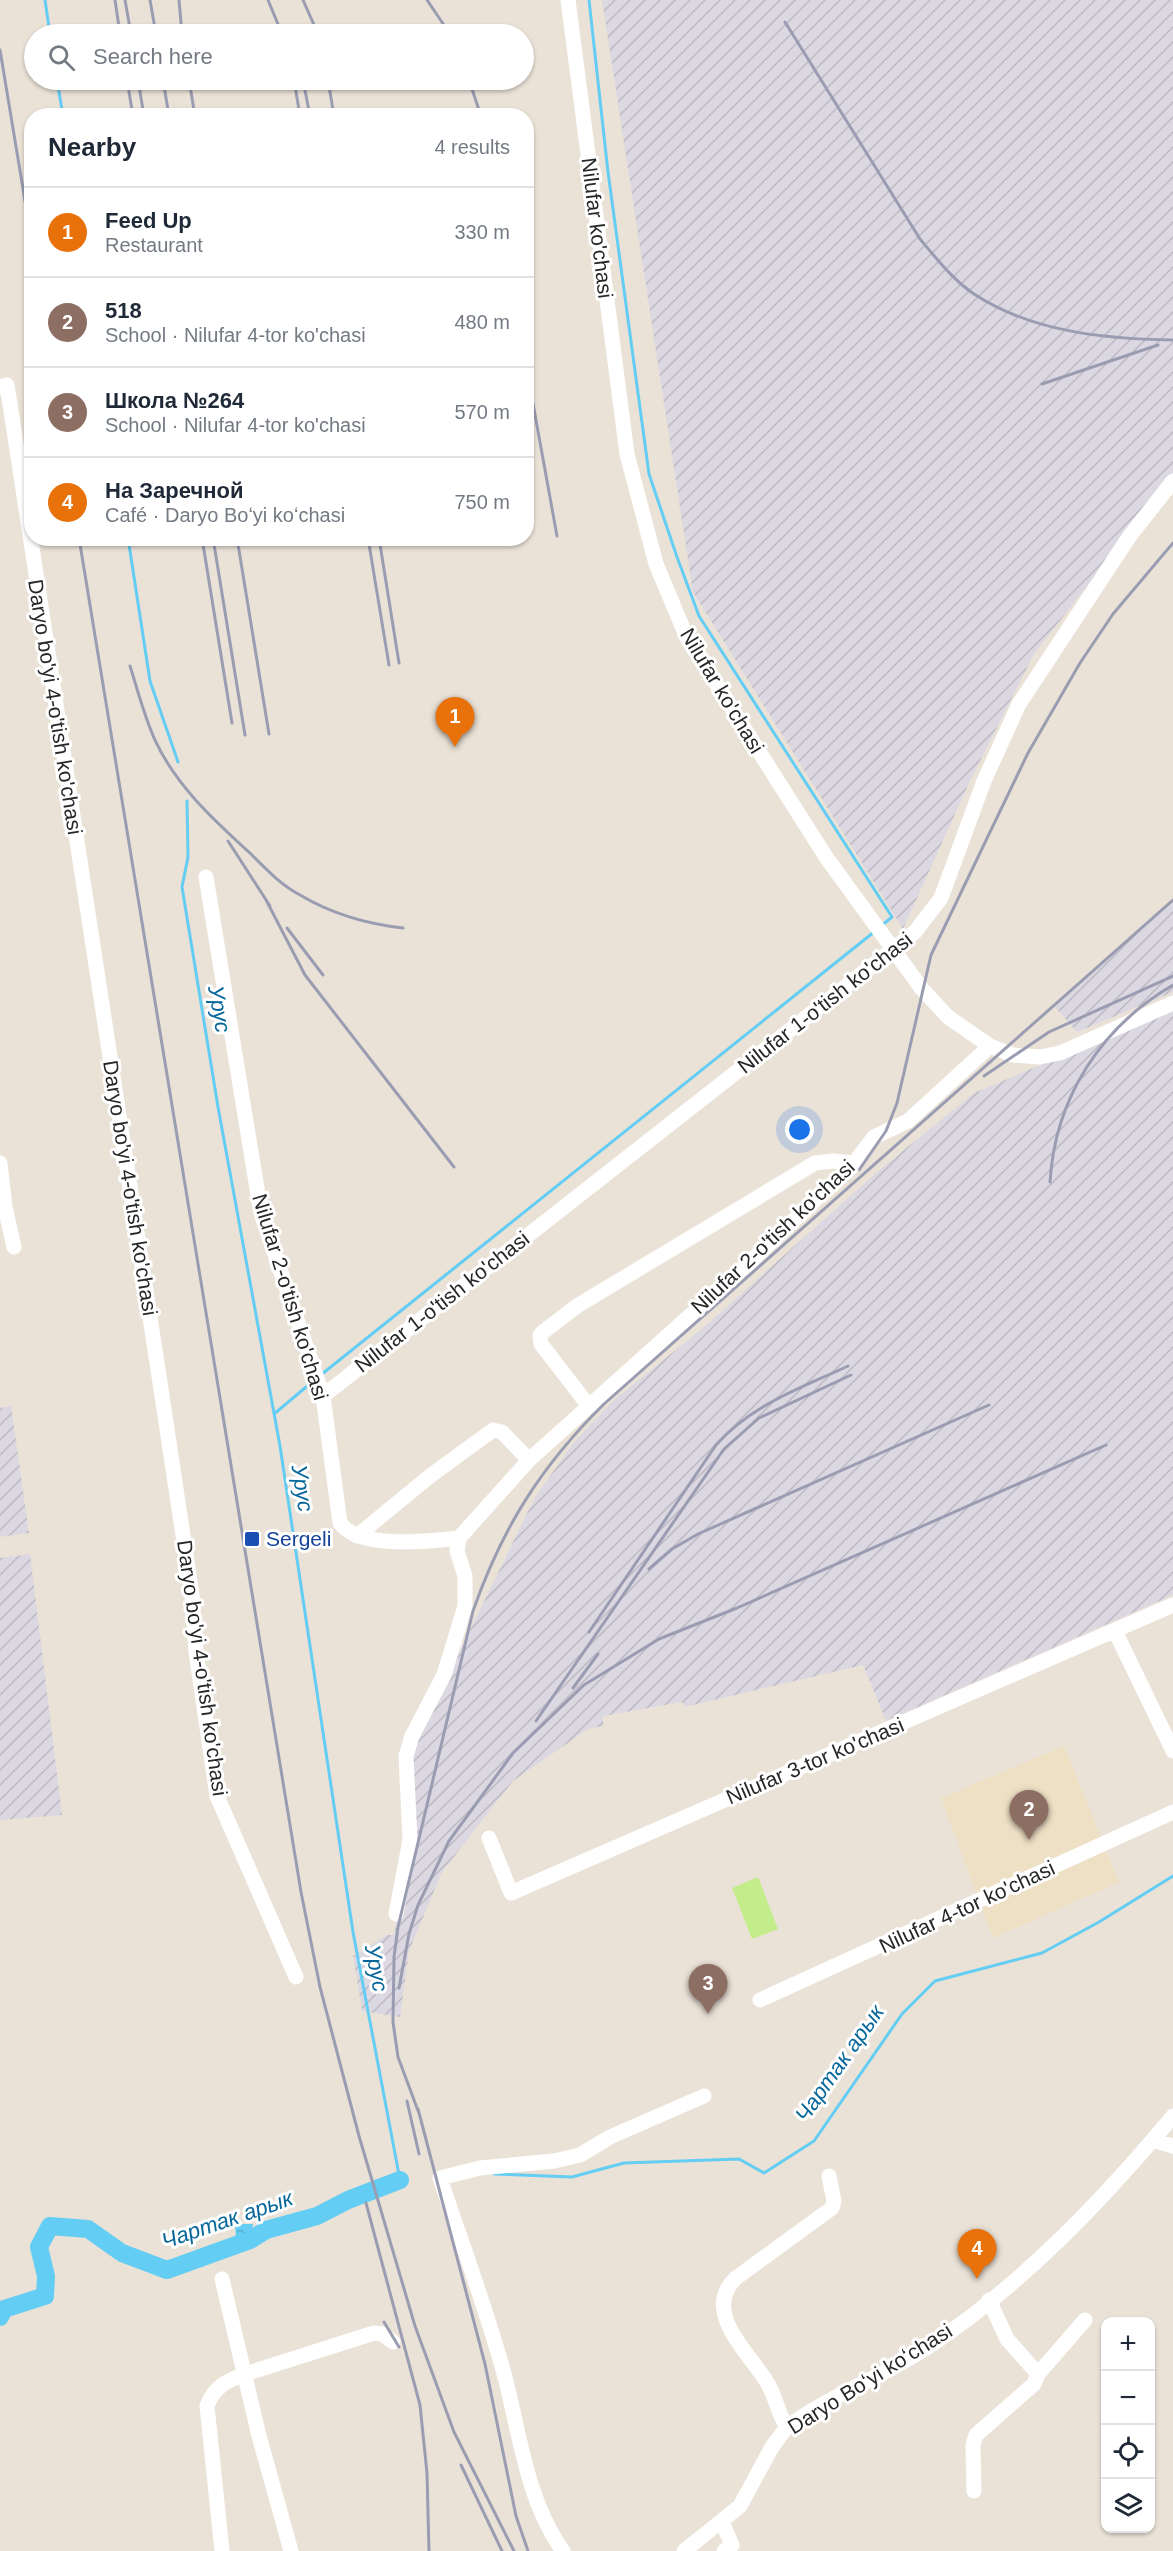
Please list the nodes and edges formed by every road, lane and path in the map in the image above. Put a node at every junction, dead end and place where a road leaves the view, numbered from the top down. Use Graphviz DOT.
graph roads {
  1 [pos="568,0"];
  2 [pos="3,386"];
  3 [pos="1173,481"];
  4 [pos="24,519"];
  5 [pos="28,546"];
  6 [pos="206,877"];
  7 [pos="893,950"];
  8 [pos="1173,1003"];
  9 [pos="990,1046"];
  10 [pos="854,1162"];
  11 [pos="0,1163"];
  12 [pos="14,1247"];
  13 [pos="323,1396"];
  14 [pos="588,1405"];
  15 [pos="529,1460"];
  16 [pos="357,1536"];
  17 [pos="459,1538"];
  18 [pos="1173,1605"];
  19 [pos="1115,1631"];
  20 [pos="1173,1751"];
  21 [pos="1173,1812"];
  22 [pos="489,1838"];
  23 [pos="396,1914"];
  24 [pos="296,1977"];
  25 [pos="760,2001"];
  26 [pos="705,2096"];
  27 [pos="1173,2116"];
  28 [pos="1153,2140"];
  29 [pos="1173,2146"];
  30 [pos="829,2176"];
  31 [pos="222,2278"];
  32 [pos="990,2301"];
  33 [pos="1085,2320"];
  34 [pos="393,2342"];
  35 [pos="245,2374"];
  36 [pos="1038,2374"];
  37 [pos="787,2427"];
  38 [pos="974,2491"];
  39 [pos="722,2522"];
  40 [pos="222,2551"];
  41 [pos="291,2551"];
  42 [pos="563,2551"];
  43 [pos="685,2551"];
  44 [pos="723,2551"];
  1 -- 7 [label="street, Nilufar ko'chasi"];
  2 -- 4 [label="street, Daryo bo'yi 4-o'tish ko'chasi"];
  3 -- 7 [label="street, Nilufar 1-o'tish ko'chasi"];
  5 -- 24 [label="street, Daryo bo'yi 4-o'tish ko'chasi"];
  6 -- 13 [label="street, Nilufar 2-o'tish ko'chasi"];
  7 -- 9 [label="street, Nilufar ko'chasi"];
  7 -- 13 [label="street, Nilufar 1-o'tish ko'chasi"];
  8 -- 9 [label="street, Nilufar ko'chasi"];
  9 -- 10 [label="street, Nilufar 2-o'tish ko'chasi"];
  10 -- 14 [label="street, Nilufar 2-o'tish ko'chasi"];
  10 -- 14 [label="street"];
  11 -- 12 [label="street"];
  13 -- 16 [label="street, Nilufar 2-o'tish ko'chasi"];
  14 -- 15 [label="street, Nilufar 2-o'tish ko'chasi"];
  15 -- 16 [label="street"];
  15 -- 17 [label="street, Nilufar 2-o'tish ko'chasi"];
  16 -- 17 [label="street"];
  17 -- 23 [label="street"];
  18 -- 19 [label="street, Nilufar 3-tor ko'chasi"];
  19 -- 20 [label="street"];
  19 -- 22 [label="street, Nilufar 3-tor ko'chasi"];
  21 -- 25 [label="street, Nilufar 4-tor ko'chasi"];
  26 -- 42 [label="street"];
  27 -- 28 [label="street, Daryo Boʻyi koʻchasi"];
  28 -- 29 [label="street"];
  28 -- 32 [label="street, Daryo Boʻyi koʻchasi"];
  30 -- 37 [label="street"];
  31 -- 35 [label="street"];
  32 -- 36 [label="street"];
  32 -- 37 [label="street, Daryo Boʻyi koʻchasi"];
  33 -- 36 [label="street"];
  34 -- 35 [label="street"];
  35 -- 40 [label="street"];
  35 -- 41 [label="street"];
  36 -- 38 [label="street"];
  37 -- 39 [label="street, Daryo Boʻyi koʻchasi"];
  39 -- 43 [label="street, Daryo Boʻyi koʻchasi"];
  39 -- 44 [label="street"];
}
